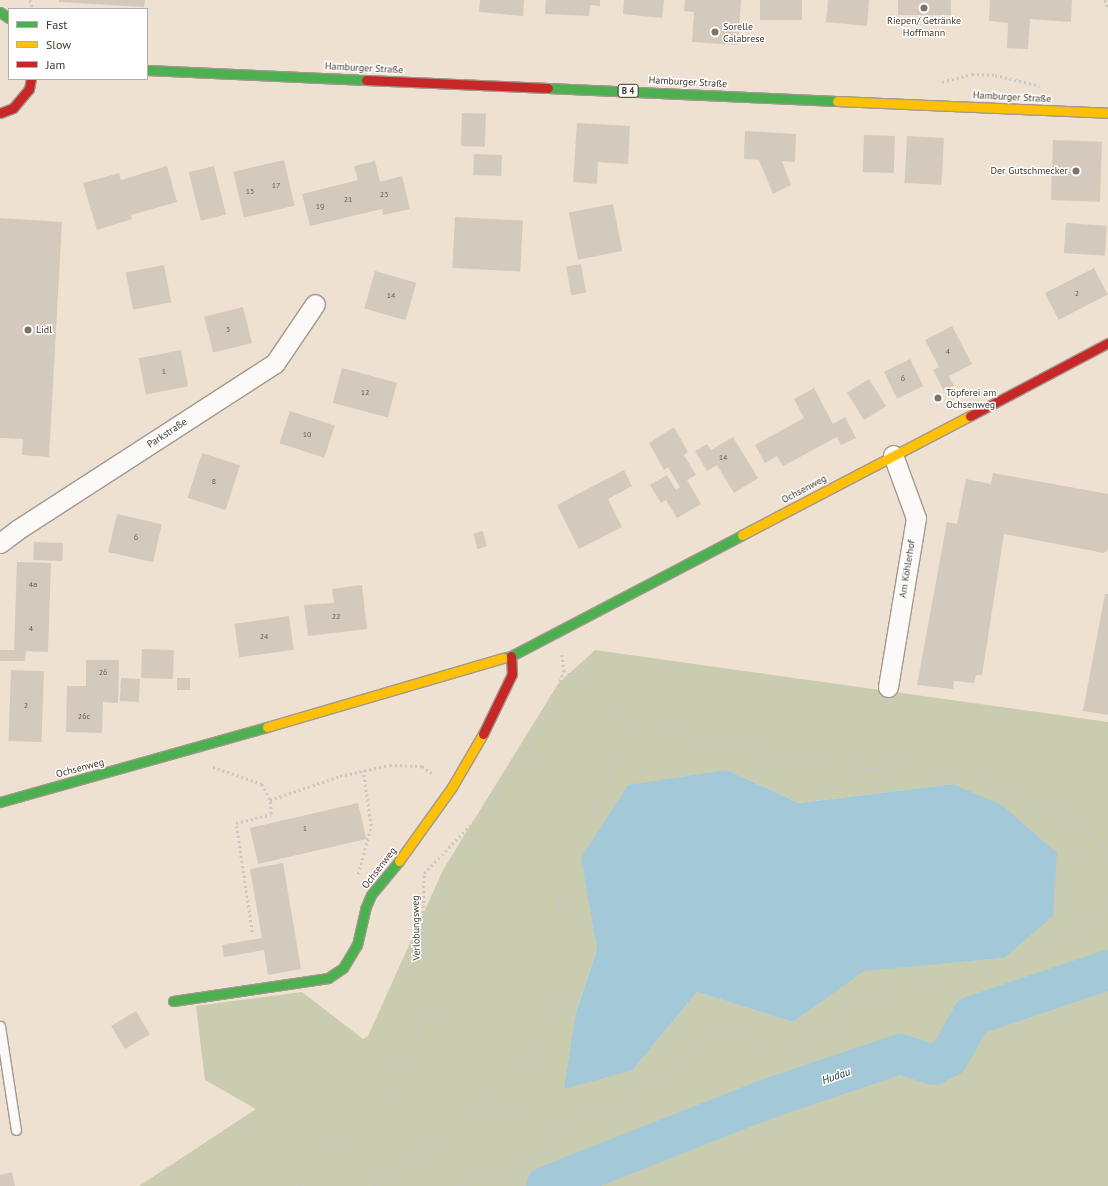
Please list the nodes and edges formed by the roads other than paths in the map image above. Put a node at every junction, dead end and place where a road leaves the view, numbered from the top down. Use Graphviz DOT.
graph roads {
  1 [pos="1,0"];
  2 [pos="0,12"];
  3 [pos="148,70"];
  4 [pos="31,80"];
  5 [pos="0,113"];
  6 [pos="1108,113"];
  7 [pos="314,304"];
  8 [pos="1108,343"];
  9 [pos="893,455"];
  10 [pos="0,543"];
  11 [pos="511,656"];
  12 [pos="888,687"];
  13 [pos="0,802"];
  14 [pos="173,1001"];
  15 [pos="0,1026"];
  16 [pos="16,1130"];
  1 -- 2 [label="street"];
  3 -- 6 [label="street, Hamburger Straße / B 4"];
  4 -- 5 [label="street"];
  7 -- 10 [label="street, Parkstraße"];
  8 -- 9 [label="street, Ochsenweg"];
  9 -- 11 [label="street, Ochsenweg"];
  9 -- 12 [label="street, Am Köhlerhof"];
  11 -- 13 [label="street, Ochsenweg"];
  11 -- 14 [label="street, Ochsenweg"];
  15 -- 16 [label="lane"];
}
